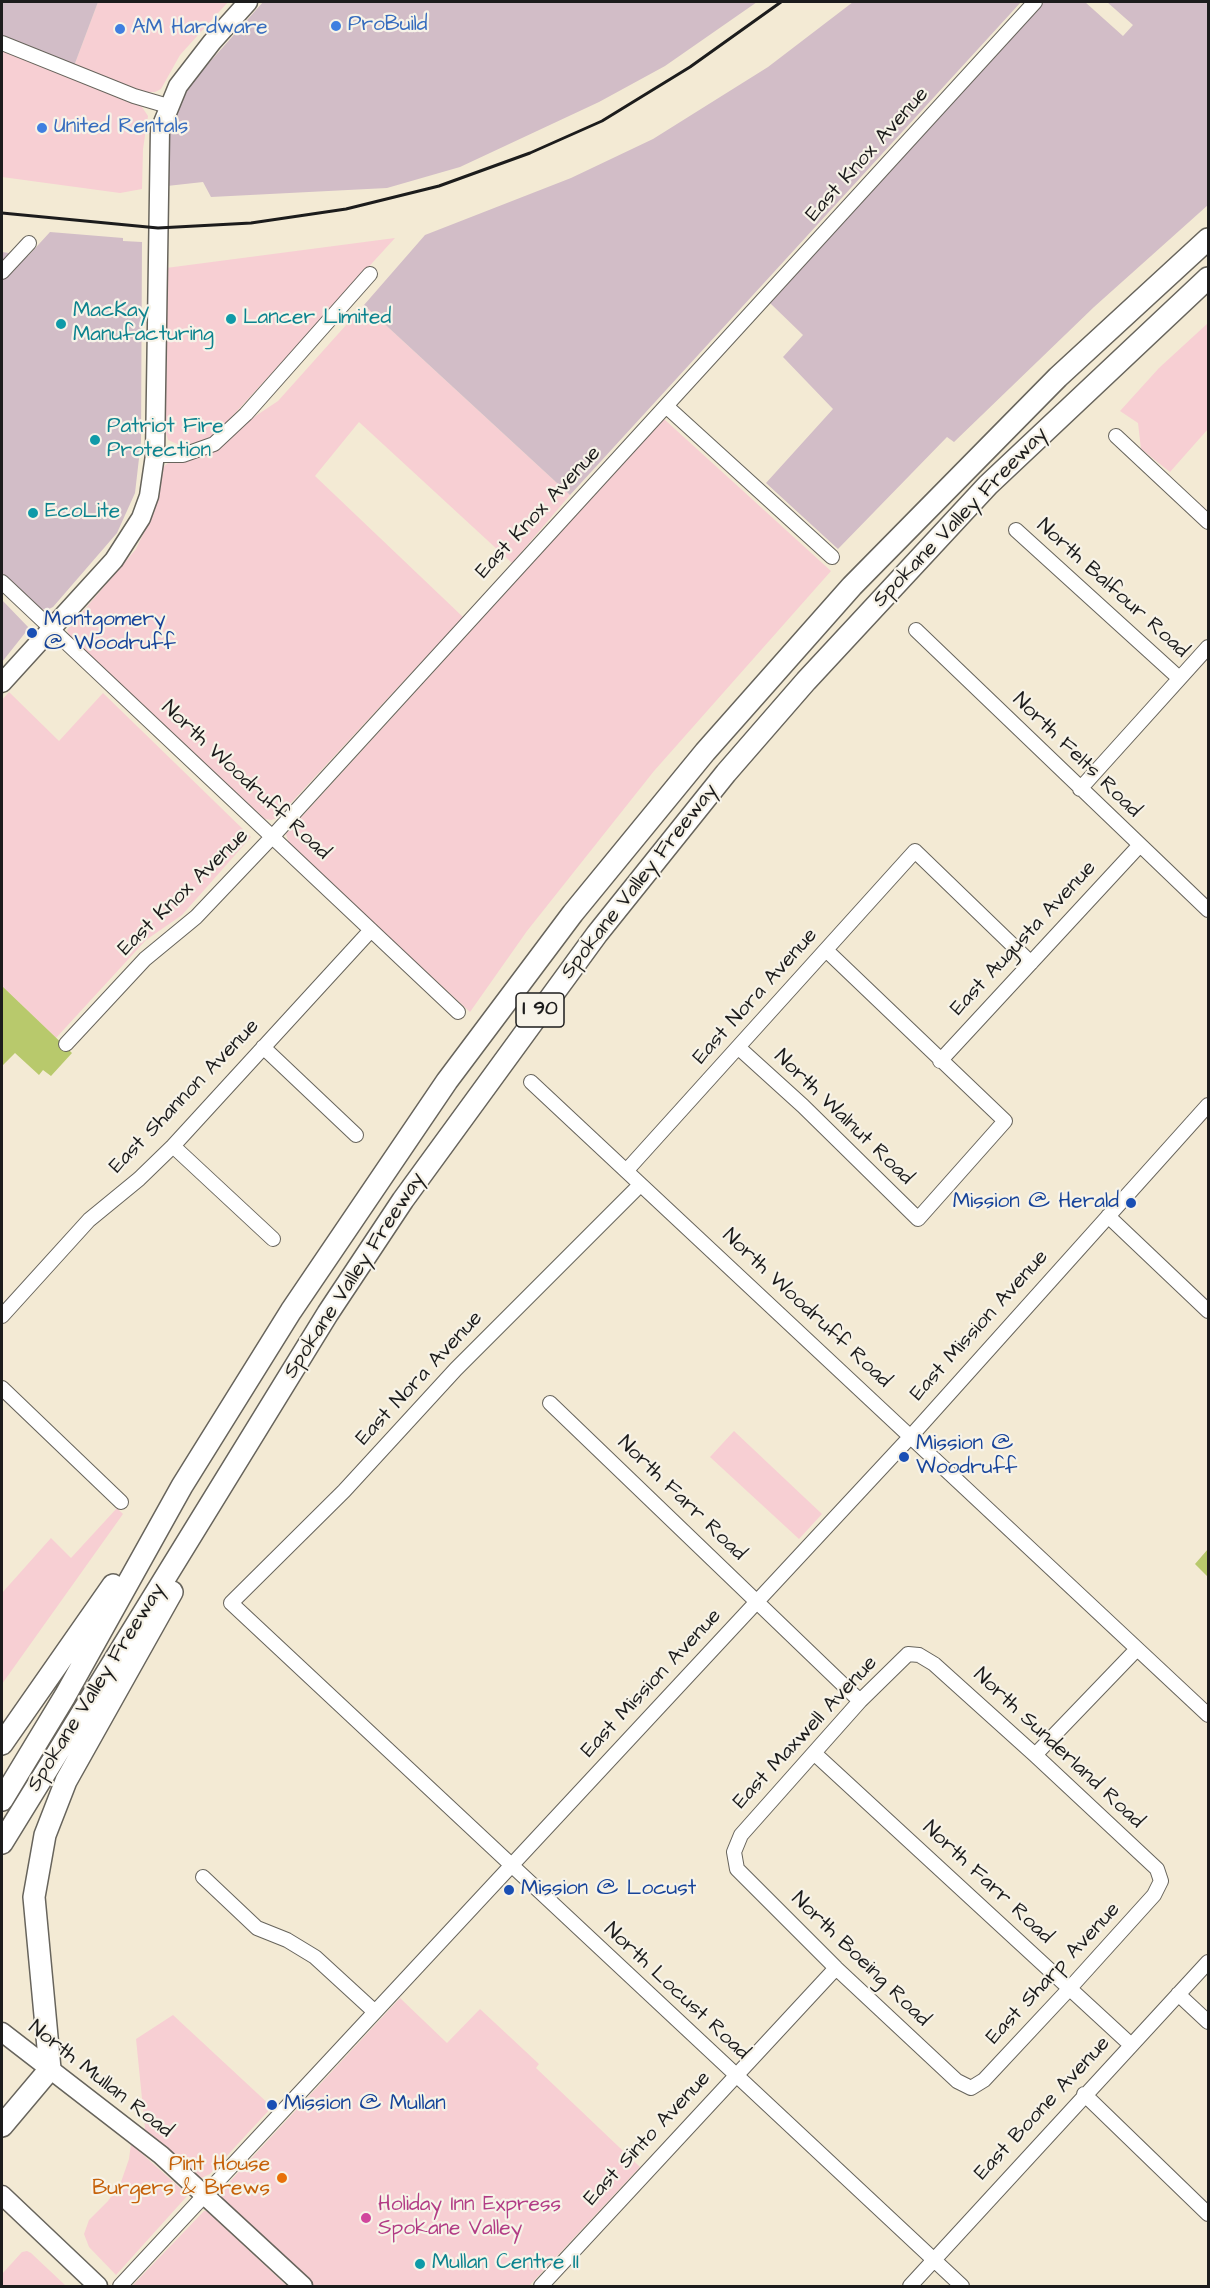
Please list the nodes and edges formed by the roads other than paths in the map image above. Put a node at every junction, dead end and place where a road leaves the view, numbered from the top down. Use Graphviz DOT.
graph roads {
  1 [pos="248,2"];
  2 [pos="1035,2"];
  3 [pos="2,43"];
  4 [pos="168,106"];
  5 [pos="1209,239"];
  6 [pos="29,243"];
  7 [pos="2,272"];
  8 [pos="370,274"];
  9 [pos="1209,278"];
  10 [pos="666,406"];
  11 [pos="1116,436"];
  12 [pos="155,455"];
  13 [pos="1209,522"];
  14 [pos="1016,530"];
  15 [pos="832,557"];
  16 [pos="2,582"];
  17 [pos="52,628"];
  18 [pos="916,630"];
  19 [pos="1209,646"];
  20 [pos="1179,678"];
  21 [pos="2,683"];
  22 [pos="1080,789"];
  23 [pos="273,836"];
  24 [pos="1139,846"];
  25 [pos="1209,910"];
  26 [pos="371,930"];
  27 [pos="826,950"];
  28 [pos="1032,963"];
  29 [pos="458,1012"];
  30 [pos="66,1044"];
  31 [pos="263,1047"];
  32 [pos="739,1048"];
  33 [pos="940,1060"];
  34 [pos="531,1082"];
  35 [pos="1209,1105"];
  36 [pos="356,1134"];
  37 [pos="173,1146"];
  38 [pos="627,1170"];
  39 [pos="640,1185"];
  40 [pos="1108,1216"];
  41 [pos="273,1239"];
  42 [pos="1209,1311"];
  43 [pos="2,1316"];
  44 [pos="2,1388"];
  45 [pos="550,1403"];
  46 [pos="912,1435"];
  47 [pos="182,1486"];
  48 [pos="214,1499"];
  49 [pos="121,1502"];
  50 [pos="758,1601"];
  51 [pos="231,1603"];
  52 [pos="1137,1649"];
  53 [pos="919,1655"];
  54 [pos="860,1701"];
  55 [pos="1209,1715"];
  56 [pos="2,1744"];
  57 [pos="814,1753"];
  58 [pos="1035,1755"];
  59 [pos="2,1800"];
  60 [pos="2,1843"];
  61 [pos="734,1852"];
  62 [pos="511,1865"];
  63 [pos="203,1877"];
  64 [pos="1161,1881"];
  65 [pos="1209,1962"];
  66 [pos="836,1968"];
  67 [pos="1070,1988"];
  68 [pos="1178,1994"];
  69 [pos="375,2012"];
  70 [pos="1209,2022"];
  71 [pos="2,2032"];
  72 [pos="1131,2045"];
  73 [pos="50,2069"];
  74 [pos="735,2076"];
  75 [pos="971,2088"];
  76 [pos="1084,2094"];
  77 [pos="2,2126"];
  78 [pos="2,2195"];
  79 [pos="204,2195"];
  80 [pos="1209,2214"];
  81 [pos="933,2259"];
  82 [pos="98,2286"];
  83 [pos="120,2286"];
  84 [pos="303,2286"];
  85 [pos="541,2286"];
  86 [pos="910,2286"];
  87 [pos="962,2286"];
  1 -- 4 [label="main road"];
  2 -- 10 [label="street, East Knox Avenue"];
  3 -- 4 [label="street"];
  4 -- 12 [label="main road"];
  5 -- 47 [label="highway, Spokane Valley Freeway / I 90"];
  6 -- 7 [label="street"];
  8 -- 12 [label="street"];
  9 -- 48 [label="highway, Spokane Valley Freeway / I 90"];
  10 -- 15 [label="street"];
  10 -- 23 [label="street, East Knox Avenue"];
  11 -- 13 [label="street"];
  12 -- 17 [label="main road"];
  14 -- 20 [label="street, North Balfour Road"];
  16 -- 17 [label="street, North Woodruff Road"];
  17 -- 21 [label="main road"];
  17 -- 23 [label="street, North Woodruff Road"];
  18 -- 22 [label="street, North Felts Road"];
  19 -- 20 [label="street"];
  20 -- 22 [label="street"];
  22 -- 24 [label="street, North Felts Road"];
  23 -- 26 [label="street, North Woodruff Road"];
  23 -- 30 [label="street, East Knox Avenue"];
  24 -- 25 [label="street, North Felts Road"];
  24 -- 28 [label="street, East Augusta Avenue"];
  26 -- 29 [label="street, North Woodruff Road"];
  26 -- 31 [label="street, East Shannon Avenue"];
  27 -- 28 [label="street, East Nora Avenue"];
  27 -- 32 [label="street, East Nora Avenue"];
  27 -- 33 [label="street"];
  28 -- 33 [label="street, East Augusta Avenue"];
  31 -- 36 [label="street"];
  31 -- 37 [label="street, East Shannon Avenue"];
  32 -- 33 [label="street, North Walnut Road"];
  32 -- 38 [label="street, East Nora Avenue"];
  34 -- 38 [label="street, North Woodruff Road"];
  35 -- 40 [label="street, East Mission Avenue"];
  37 -- 41 [label="street"];
  37 -- 43 [label="street, East Shannon Avenue"];
  38 -- 39 [label="street, North Woodruff Road"];
  39 -- 46 [label="street, North Woodruff Road"];
  39 -- 51 [label="street, East Nora Avenue"];
  40 -- 42 [label="street"];
  40 -- 46 [label="street, East Mission Avenue"];
  44 -- 49 [label="street"];
  45 -- 50 [label="street, North Farr Road"];
  46 -- 50 [label="street, East Mission Avenue"];
  46 -- 52 [label="street, North Woodruff Road"];
  47 -- 56 [label="highway"];
  47 -- 59 [label="highway, Spokane Valley Freeway / I 90"];
  48 -- 60 [label="highway, Spokane Valley Freeway / I 90"];
  48 -- 73 [label="highway"];
  50 -- 54 [label="street, North Farr Road"];
  50 -- 62 [label="street, East Mission Avenue"];
  51 -- 62 [label="street, North Locust Road"];
  52 -- 55 [label="street, North Woodruff Road"];
  52 -- 58 [label="street"];
  53 -- 54 [label="street, East Maxwell Avenue"];
  53 -- 58 [label="street, North Sunderland Road"];
  54 -- 57 [label="street, East Maxwell Avenue"];
  57 -- 61 [label="street, East Maxwell Avenue"];
  57 -- 67 [label="street, North Farr Road"];
  58 -- 64 [label="street, North Sunderland Road"];
  61 -- 66 [label="street, North Boeing Road"];
  62 -- 69 [label="street, East Mission Avenue"];
  62 -- 74 [label="street, North Locust Road"];
  63 -- 69 [label="street"];
  64 -- 67 [label="street, East Sharp Avenue"];
  65 -- 68 [label="street, East Boone Avenue"];
  66 -- 74 [label="street, East Sinto Avenue"];
  66 -- 75 [label="street, North Boeing Road"];
  67 -- 72 [label="street, North Farr Road"];
  67 -- 75 [label="street, East Sharp Avenue"];
  68 -- 70 [label="street"];
  68 -- 72 [label="street, East Boone Avenue"];
  69 -- 79 [label="street, East Mission Avenue"];
  71 -- 73 [label="main road, North Mullan Road"];
  72 -- 76 [label="street, East Boone Avenue"];
  73 -- 77 [label="highway"];
  73 -- 79 [label="main road, North Mullan Road"];
  74 -- 81 [label="street, North Locust Road"];
  74 -- 85 [label="street, East Sinto Avenue"];
  76 -- 80 [label="street"];
  76 -- 81 [label="street, East Boone Avenue"];
  78 -- 82 [label="main road"];
  79 -- 83 [label="street, East Mission Avenue"];
  79 -- 84 [label="main road, North Mullan Road"];
  81 -- 86 [label="street, East Boone Avenue"];
  81 -- 87 [label="street, North Locust Road"];
}
